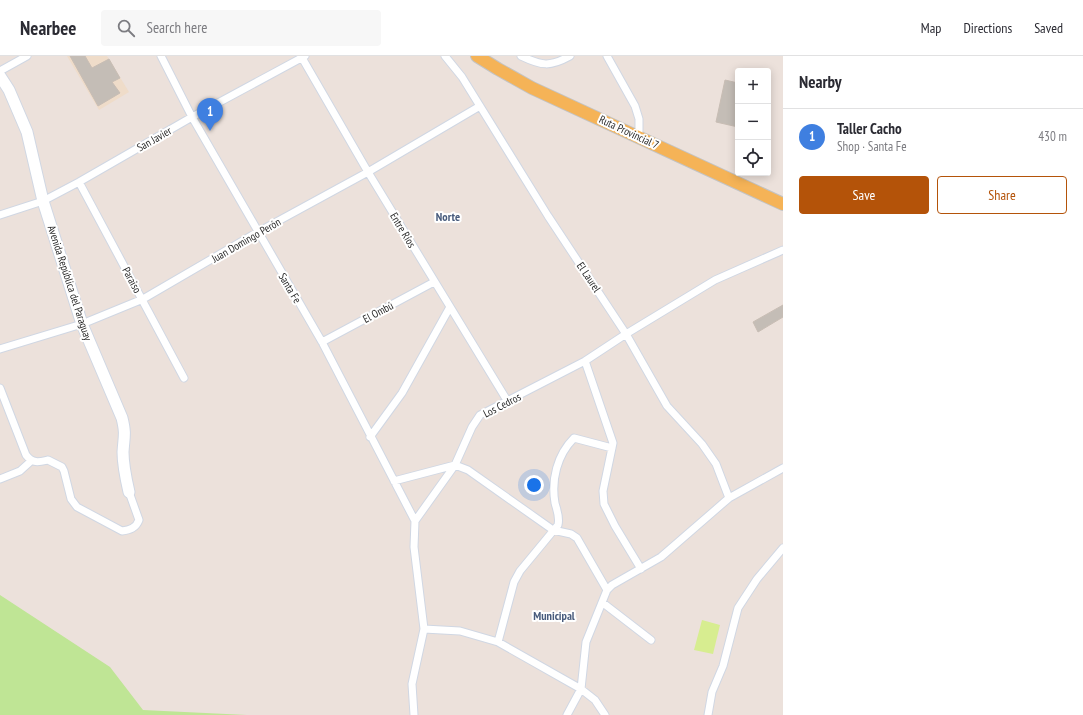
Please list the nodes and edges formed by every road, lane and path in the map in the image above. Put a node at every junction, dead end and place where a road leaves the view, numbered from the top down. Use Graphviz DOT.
graph roads {
  1 [pos="27,56"];
  2 [pos="160,56"];
  3 [pos="303,56"];
  4 [pos="446,56"];
  5 [pos="477,56"];
  6 [pos="521,56"];
  7 [pos="570,56"];
  8 [pos="608,56"];
  9 [pos="0,71"];
  10 [pos="0,76"];
  11 [pos="480,106"];
  12 [pos="192,117"];
  13 [pos="639,136"];
  14 [pos="368,172"];
  15 [pos="79,182"];
  16 [pos="43,201"];
  17 [pos="783,204"];
  18 [pos="0,215"];
  19 [pos="258,232"];
  20 [pos="783,250"];
  21 [pos="434,282"];
  22 [pos="143,299"];
  23 [pos="450,307"];
  24 [pos="82,324"];
  25 [pos="626,334"];
  26 [pos="322,342"];
  27 [pos="0,349"];
  28 [pos="585,361"];
  29 [pos="184,378"];
  30 [pos="0,388"];
  31 [pos="508,402"];
  32 [pos="370,437"];
  33 [pos="612,448"];
  34 [pos="30,461"];
  35 [pos="455,465"];
  36 [pos="783,468"];
  37 [pos="0,479"];
  38 [pos="394,481"];
  39 [pos="129,492"];
  40 [pos="729,498"];
  41 [pos="415,521"];
  42 [pos="553,530"];
  43 [pos="783,548"];
  44 [pos="641,569"];
  45 [pos="607,590"];
  46 [pos="603,603"];
  47 [pos="424,629"];
  48 [pos="651,640"];
  49 [pos="498,642"];
  50 [pos="581,689"];
  51 [pos="414,715"];
  52 [pos="568,715"];
  53 [pos="605,715"];
  54 [pos="708,715"];
  1 -- 9 [label="street"];
  2 -- 12 [label="street, Santa Fe"];
  3 -- 12 [label="street, San Javier"];
  3 -- 14 [label="street, Entre Ríos"];
  4 -- 11 [label="street, El Laurel"];
  5 -- 13 [label="main road, Ruta Provincial 7"];
  6 -- 7 [label="street"];
  8 -- 13 [label="street"];
  10 -- 16 [label="main road, Avenida República del Paraguay"];
  11 -- 14 [label="street, Juan Domingo Perón"];
  11 -- 25 [label="street, El Laurel"];
  12 -- 15 [label="street, San Javier"];
  12 -- 19 [label="street, Santa Fe"];
  13 -- 17 [label="main road, Ruta Provincial 7"];
  14 -- 19 [label="street, Juan Domingo Perón"];
  14 -- 21 [label="street, Entre Ríos"];
  15 -- 16 [label="street, San Javier"];
  15 -- 22 [label="street, Paraiso"];
  16 -- 18 [label="street, San Javier"];
  16 -- 24 [label="main road, Avenida República del Paraguay"];
  19 -- 22 [label="street, Juan Domingo Perón"];
  19 -- 26 [label="street, Santa Fe"];
  20 -- 25 [label="street, Los Cedros"];
  21 -- 23 [label="street, Entre Ríos"];
  21 -- 26 [label="street, El Ombú"];
  22 -- 24 [label="street, Juan Domingo Perón"];
  22 -- 29 [label="street, Paraiso"];
  23 -- 31 [label="street, Entre Ríos"];
  23 -- 32 [label="street"];
  24 -- 27 [label="street, Juan Domingo Perón"];
  24 -- 39 [label="main road, Avenida República del Paraguay"];
  25 -- 28 [label="street, Los Cedros"];
  25 -- 40 [label="street, El Laurel"];
  26 -- 32 [label="street, Santa Fe"];
  28 -- 31 [label="street, Los Cedros"];
  28 -- 33 [label="street"];
  30 -- 34 [label="street"];
  31 -- 35 [label="street, Los Cedros"];
  32 -- 38 [label="street, Santa Fe"];
  33 -- 42 [label="street"];
  33 -- 44 [label="street"];
  34 -- 37 [label="street"];
  34 -- 39 [label="street"];
  35 -- 38 [label="street"];
  35 -- 41 [label="street, Los Cedros"];
  35 -- 42 [label="street"];
  36 -- 40 [label="street"];
  38 -- 41 [label="street, Santa Fe"];
  40 -- 44 [label="street"];
  41 -- 47 [label="street"];
  42 -- 45 [label="street"];
  42 -- 49 [label="street"];
  43 -- 54 [label="street"];
  44 -- 45 [label="street"];
  45 -- 46 [label="street"];
  46 -- 48 [label="street"];
  46 -- 50 [label="street"];
  47 -- 49 [label="street"];
  47 -- 51 [label="street"];
  49 -- 50 [label="street"];
  50 -- 52 [label="street"];
  50 -- 53 [label="street"];
}
